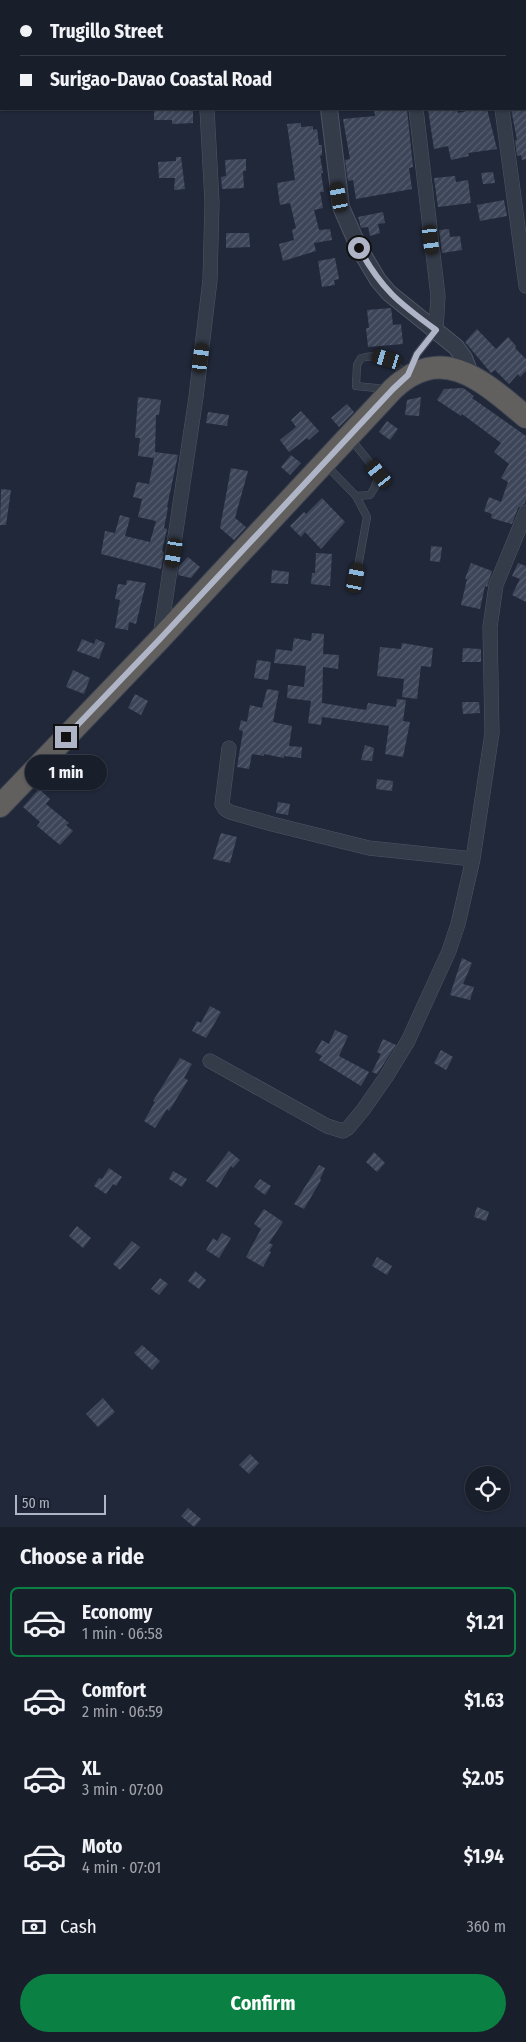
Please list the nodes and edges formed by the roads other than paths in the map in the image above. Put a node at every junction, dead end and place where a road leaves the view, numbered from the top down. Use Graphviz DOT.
graph roads {
  1 [pos="207,110"];
  2 [pos="329,110"];
  3 [pos="416,110"];
  4 [pos="502,110"];
  5 [pos="526,286"];
  6 [pos="436,330"];
  7 [pos="471,376"];
  8 [pos="400,382"];
  9 [pos="526,417"];
  10 [pos="348,436"];
  11 [pos="324,463"];
  12 [pos="356,496"];
  13 [pos="526,512"];
  14 [pos="356,578"];
  15 [pos="159,640"];
  16 [pos="229,748"];
  17 [pos="0,806"];
  18 [pos="473,859"];
  19 [pos="210,1062"];
  1 -- 15 [label="street"];
  2 -- 6 [label="street"];
  3 -- 6 [label="street"];
  4 -- 5 [label="street"];
  6 -- 7 [label="street"];
  6 -- 8 [label="lane"];
  7 -- 8 [label="highway"];
  7 -- 9 [label="highway"];
  8 -- 8 [label="lane"];
  8 -- 10 [label="highway"];
  10 -- 11 [label="highway"];
  10 -- 12 [label="lane"];
  11 -- 12 [label="lane"];
  11 -- 15 [label="highway"];
  12 -- 14 [label="lane"];
  13 -- 18 [label="street"];
  15 -- 17 [label="highway"];
  16 -- 18 [label="street"];
  18 -- 19 [label="street"];
}
